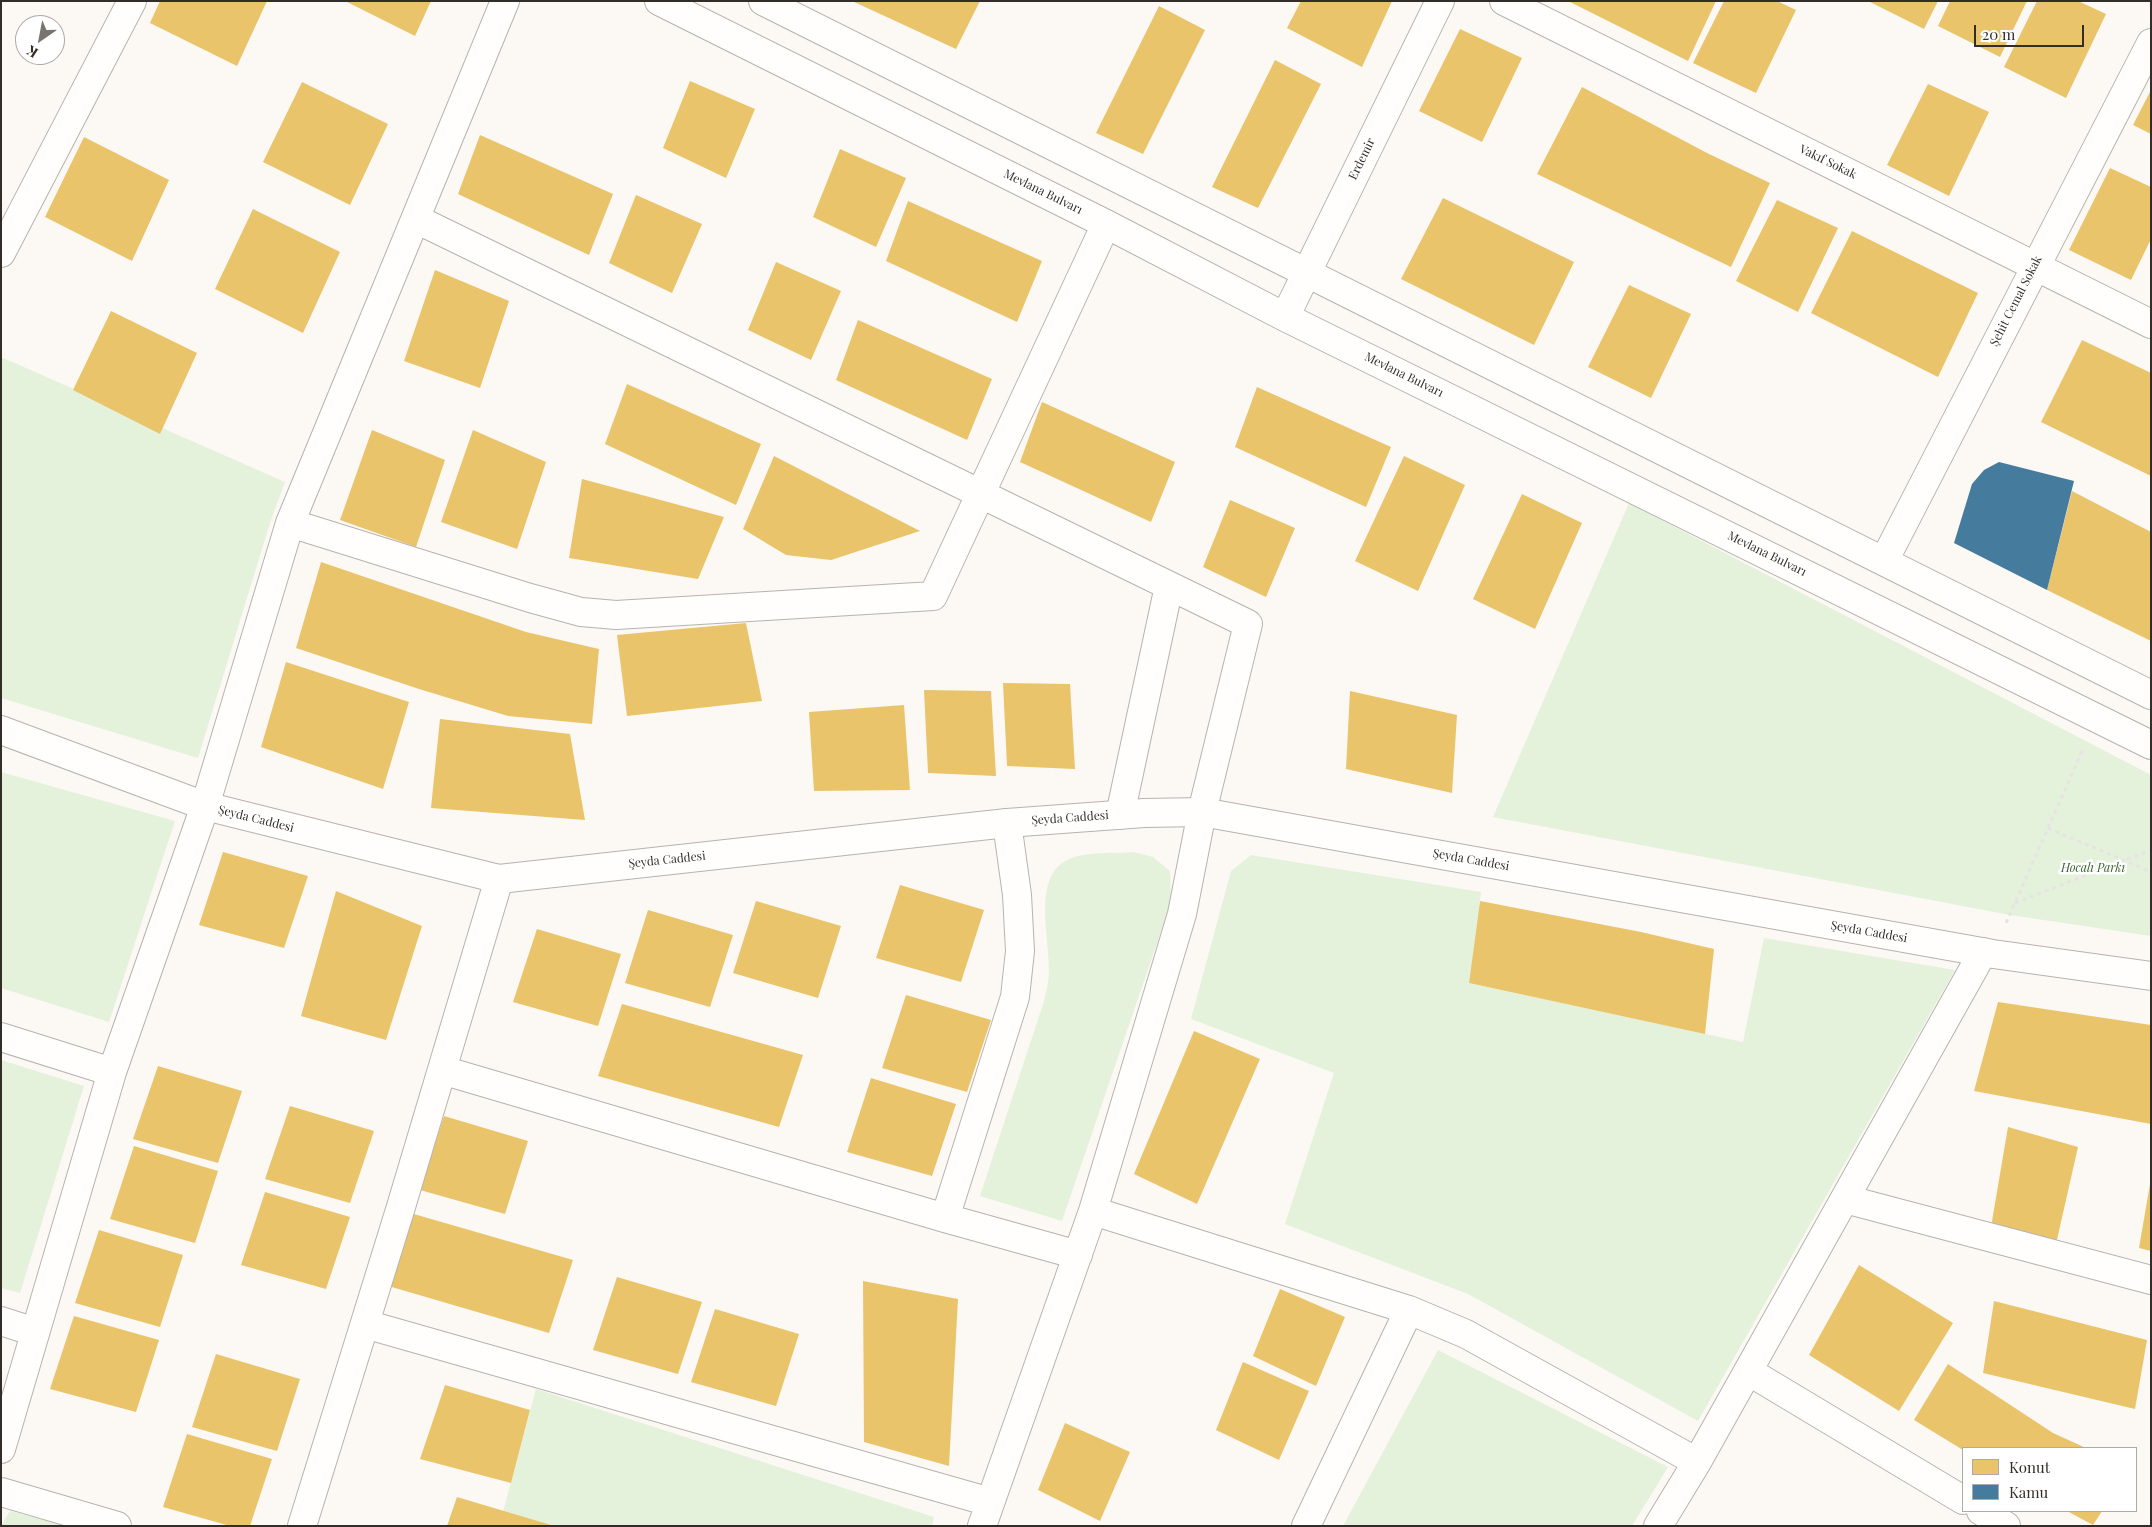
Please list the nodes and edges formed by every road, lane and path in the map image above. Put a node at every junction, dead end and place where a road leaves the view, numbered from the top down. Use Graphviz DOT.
graph roads {
  1 [pos="132,1"];
  2 [pos="504,1"];
  3 [pos="659,1"];
  4 [pos="763,1"];
  5 [pos="1440,1"];
  6 [pos="1504,1"];
  7 [pos="2151,43"];
  8 [pos="416,219"];
  9 [pos="1106,224"];
  10 [pos="1,253"];
  11 [pos="2034,265"];
  12 [pos="1306,273"];
  13 [pos="1285,317"];
  14 [pos="2151,324"];
  15 [pos="981,496"];
  16 [pos="290,523"];
  17 [pos="1884,561"];
  18 [pos="1169,586"];
  19 [pos="2151,695"];
  20 [pos="2097,718"];
  21 [pos="1,730"];
  22 [pos="2151,745"];
  23 [pos="205,806"];
  24 [pos="1202,812"];
  25 [pos="1120,815"];
  26 [pos="1007,823"];
  27 [pos="2048,828"];
  28 [pos="2151,850"];
  29 [pos="2123,860"];
  30 [pos="2151,872"];
  31 [pos="499,879"];
  32 [pos="2015,904"];
  33 [pos="1988,953"];
  34 [pos="2151,976"];
  35 [pos="1,1037"];
  36 [pos="442,1070"];
  37 [pos="112,1072"];
  38 [pos="1845,1199"];
  39 [pos="1093,1211"];
  40 [pos="945,1218"];
  41 [pos="1078,1255"];
  42 [pos="2151,1280"];
  43 [pos="1409,1310"];
  44 [pos="1,1321"];
  45 [pos="365,1324"];
  46 [pos="35,1332"];
  47 [pos="1748,1371"];
  48 [pos="1,1449"];
  49 [pos="1697,1462"];
  50 [pos="1,1492"];
  51 [pos="1962,1499"];
  52 [pos="1983,1512"];
  53 [pos="986,1514"];
  54 [pos="117,1526"];
  55 [pos="302,1526"];
  56 [pos="1306,1526"];
  57 [pos="1658,1526"];
  58 [pos="2006,1526"];
  1 -- 10 [label="street"];
  2 -- 8 [label="street"];
  3 -- 9 [label="street, Mevlana Bulvarı"];
  4 -- 12 [label="street"];
  5 -- 12 [label="street, Erdemir"];
  6 -- 11 [label="street, Vakıf Sokak"];
  7 -- 11 [label="street, Şehit Cemal Sokak"];
  8 -- 15 [label="street"];
  8 -- 16 [label="street"];
  9 -- 13 [label="street, Mevlana Bulvarı"];
  9 -- 15 [label="street"];
  11 -- 14 [label="street, Vakıf Sokak"];
  11 -- 17 [label="street, Şehit Cemal Sokak"];
  12 -- 13 [label="street, Erdemir"];
  12 -- 17 [label="street"];
  13 -- 20 [label="street, Mevlana Bulvarı"];
  15 -- 16 [label="street"];
  15 -- 18 [label="street"];
  16 -- 23 [label="street"];
  17 -- 19 [label="street"];
  18 -- 24 [label="street"];
  18 -- 25 [label="street"];
  20 -- 22 [label="street, Mevlana Bulvarı"];
  20 -- 27 [label="path"];
  21 -- 23 [label="street, Şeyda Caddesi"];
  23 -- 31 [label="street, Şeyda Caddesi"];
  23 -- 37 [label="street"];
  24 -- 25 [label="street, Şeyda Caddesi"];
  24 -- 33 [label="street, Şeyda Caddesi"];
  24 -- 39 [label="street"];
  25 -- 26 [label="street, Şeyda Caddesi"];
  26 -- 31 [label="street, Şeyda Caddesi"];
  26 -- 40 [label="street"];
  27 -- 29 [label="path"];
  27 -- 32 [label="path"];
  28 -- 29 [label="path"];
  29 -- 30 [label="path"];
  29 -- 32 [label="path"];
  31 -- 36 [label="street"];
  32 -- 33 [label="path"];
  33 -- 34 [label="street, Şeyda Caddesi"];
  33 -- 38 [label="street"];
  35 -- 37 [label="street"];
  36 -- 40 [label="street"];
  36 -- 45 [label="street"];
  37 -- 46 [label="street"];
  38 -- 42 [label="street"];
  38 -- 47 [label="street"];
  39 -- 41 [label="street"];
  39 -- 43 [label="street"];
  40 -- 41 [label="street"];
  41 -- 53 [label="street"];
  43 -- 49 [label="street"];
  43 -- 56 [label="street"];
  44 -- 46 [label="street"];
  45 -- 53 [label="street"];
  45 -- 55 [label="street"];
  46 -- 48 [label="street"];
  47 -- 49 [label="street"];
  47 -- 51 [label="street"];
  49 -- 57 [label="street"];
  50 -- 54 [label="street"];
  52 -- 58 [label="street"];
}
